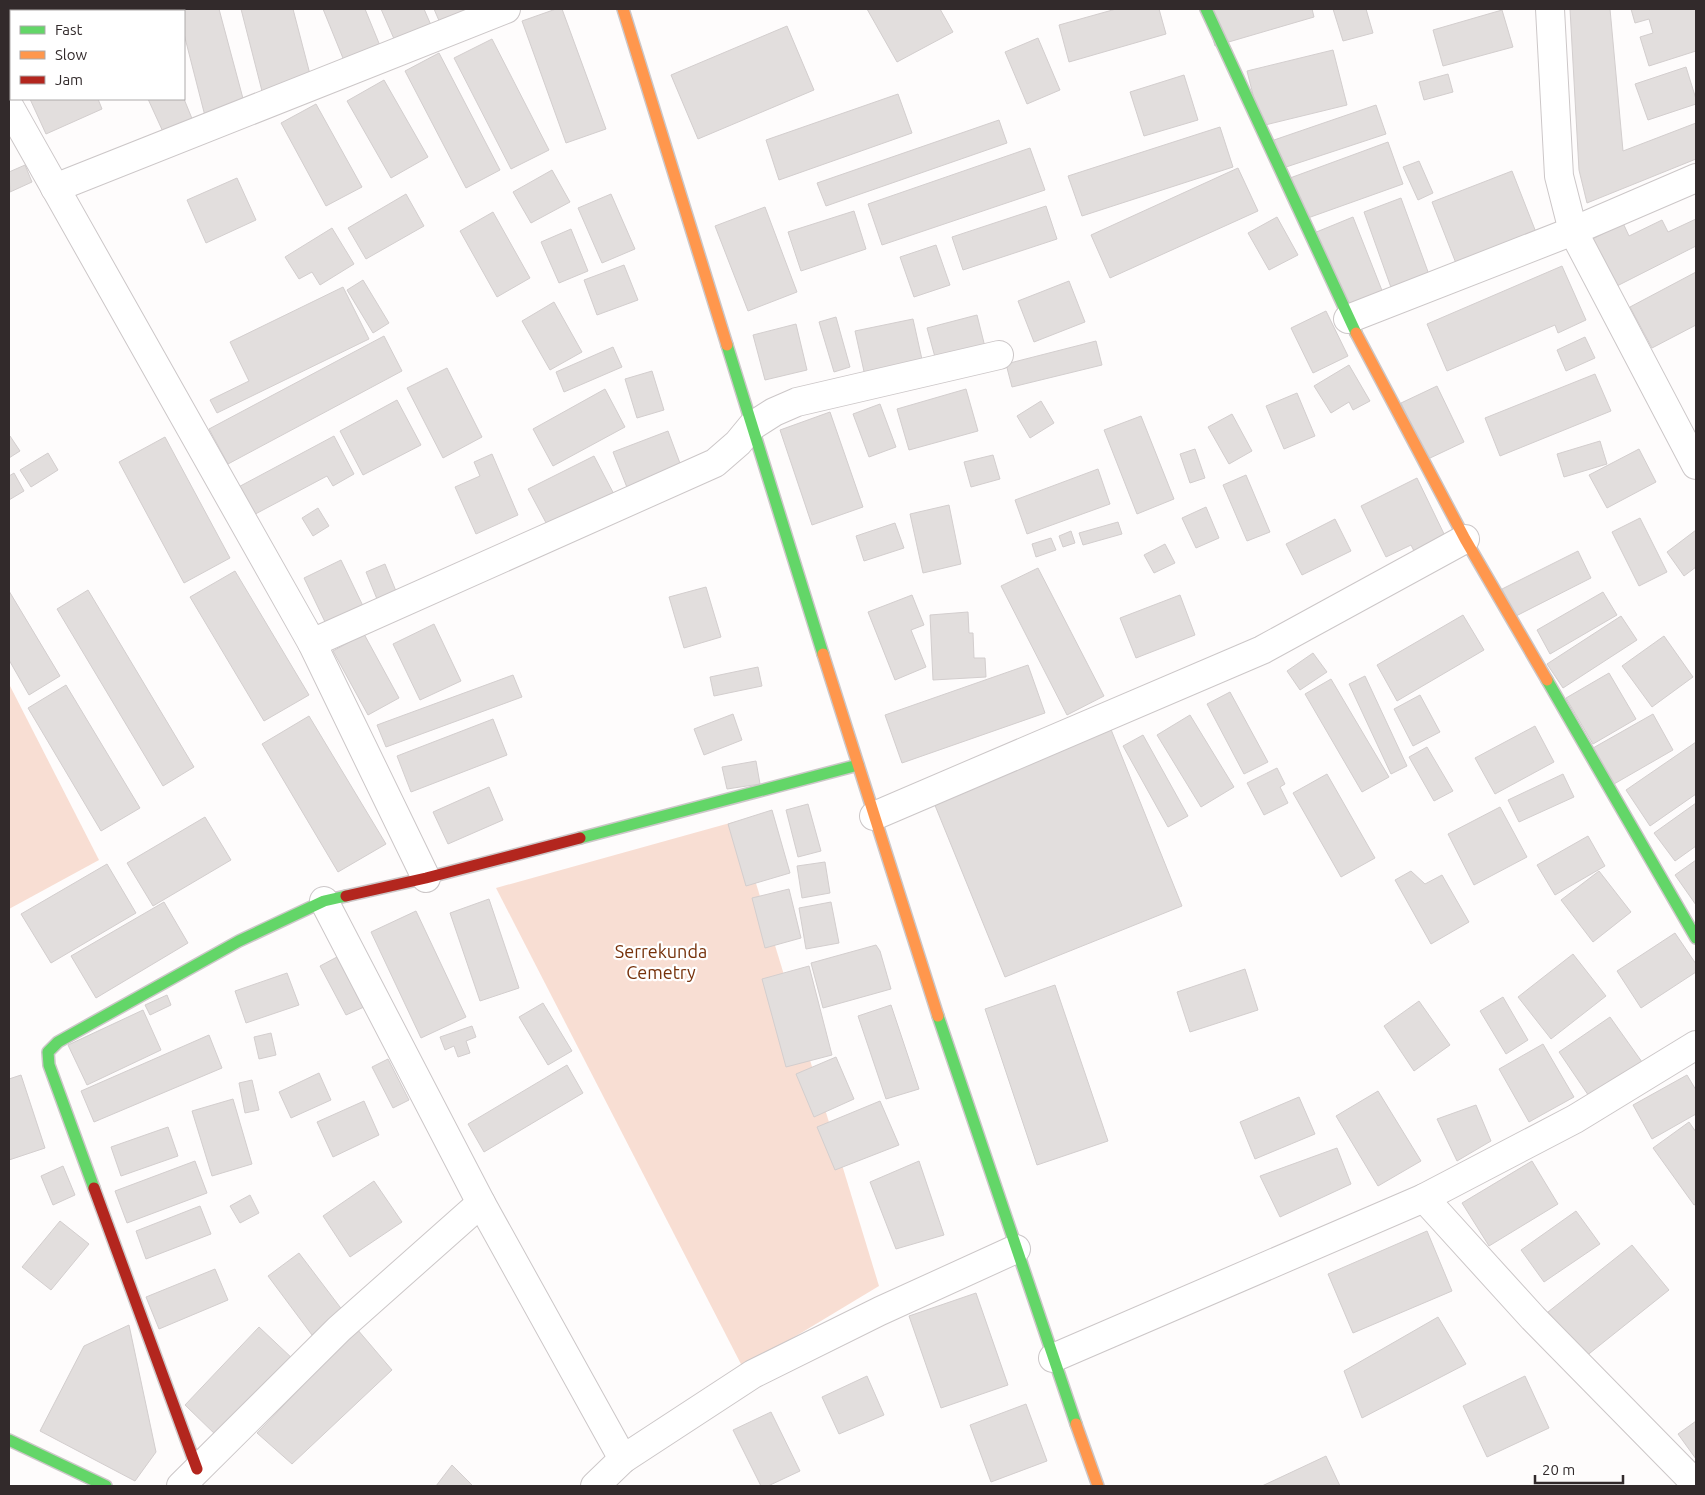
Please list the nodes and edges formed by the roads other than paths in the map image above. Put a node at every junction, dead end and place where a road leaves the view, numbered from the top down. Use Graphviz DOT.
graph roads {
  1 [pos="506,9"];
  2 [pos="623,9"];
  3 [pos="1206,9"];
  4 [pos="1550,9"];
  5 [pos="9,106"];
  6 [pos="1696,178"];
  7 [pos="55,188"];
  8 [pos="1573,231"];
  9 [pos="1348,319"];
  10 [pos="999,355"];
  11 [pos="752,426"];
  12 [pos="1696,465"];
  13 [pos="1465,539"];
  14 [pos="312,643"];
  15 [pos="858,765"];
  16 [pos="874,816"];
  17 [pos="426,878"];
  18 [pos="324,901"];
  19 [pos="1696,938"];
  20 [pos="1696,1044"];
  21 [pos="1424,1198"];
  22 [pos="481,1203"];
  23 [pos="1016,1249"];
  24 [pos="1052,1358"];
  25 [pos="9,1440"];
  26 [pos="623,1459"];
  27 [pos="189,1478"];
  28 [pos="1696,1484"];
  29 [pos="106,1486"];
  30 [pos="595,1486"];
  31 [pos="1098,1486"];
  1 -- 7 [label="street"];
  2 -- 11 [label="street"];
  3 -- 9 [label="street"];
  4 -- 8 [label="street"];
  5 -- 7 [label="street"];
  6 -- 8 [label="street"];
  7 -- 14 [label="street"];
  8 -- 9 [label="street"];
  8 -- 12 [label="street"];
  9 -- 13 [label="street"];
  10 -- 11 [label="street"];
  11 -- 14 [label="street"];
  11 -- 15 [label="street"];
  13 -- 16 [label="street"];
  13 -- 19 [label="street"];
  14 -- 17 [label="street"];
  15 -- 16 [label="street"];
  15 -- 17 [label="street"];
  16 -- 23 [label="street"];
  17 -- 18 [label="street"];
  18 -- 22 [label="street"];
  18 -- 27 [label="street"];
  20 -- 21 [label="street"];
  21 -- 24 [label="street"];
  21 -- 28 [label="street"];
  22 -- 26 [label="street"];
  22 -- 27 [label="street"];
  23 -- 24 [label="street"];
  23 -- 26 [label="street"];
  24 -- 31 [label="street"];
  25 -- 29 [label="street"];
  26 -- 30 [label="street"];
}
